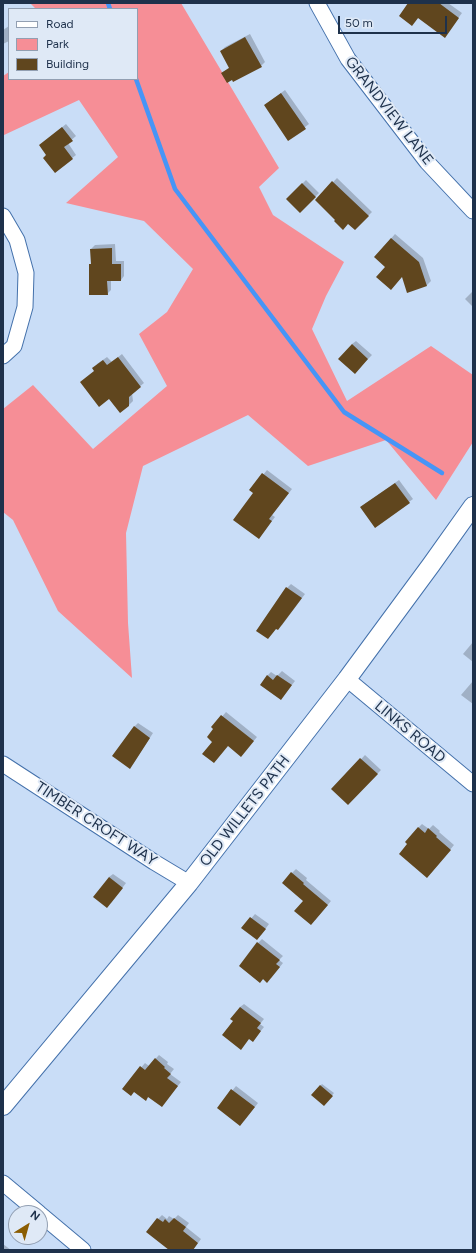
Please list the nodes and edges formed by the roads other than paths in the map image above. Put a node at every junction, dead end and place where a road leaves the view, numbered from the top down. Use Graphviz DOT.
graph roads {
  1 [pos="317,3"];
  2 [pos="473,211"];
  3 [pos="3,216"];
  4 [pos="3,356"];
  5 [pos="473,506"];
  6 [pos="347,679"];
  7 [pos="3,764"];
  8 [pos="473,784"];
  9 [pos="189,883"];
  10 [pos="3,1106"];
  11 [pos="3,1183"];
  12 [pos="29,1205"];
  13 [pos="48,1221"];
  14 [pos="83,1250"];
  1 -- 2 [label="street, GRANDVIEW LANE"];
  3 -- 4 [label="street"];
  5 -- 6 [label="main road, OLD WILLETS PATH"];
  6 -- 8 [label="street, LINKS ROAD"];
  6 -- 9 [label="main road, OLD WILLETS PATH"];
  7 -- 9 [label="street, TIMBER CROFT WAY"];
  9 -- 10 [label="main road, OLD WILLETS PATH"];
  11 -- 12 [label="street"];
  13 -- 14 [label="street"];
}
